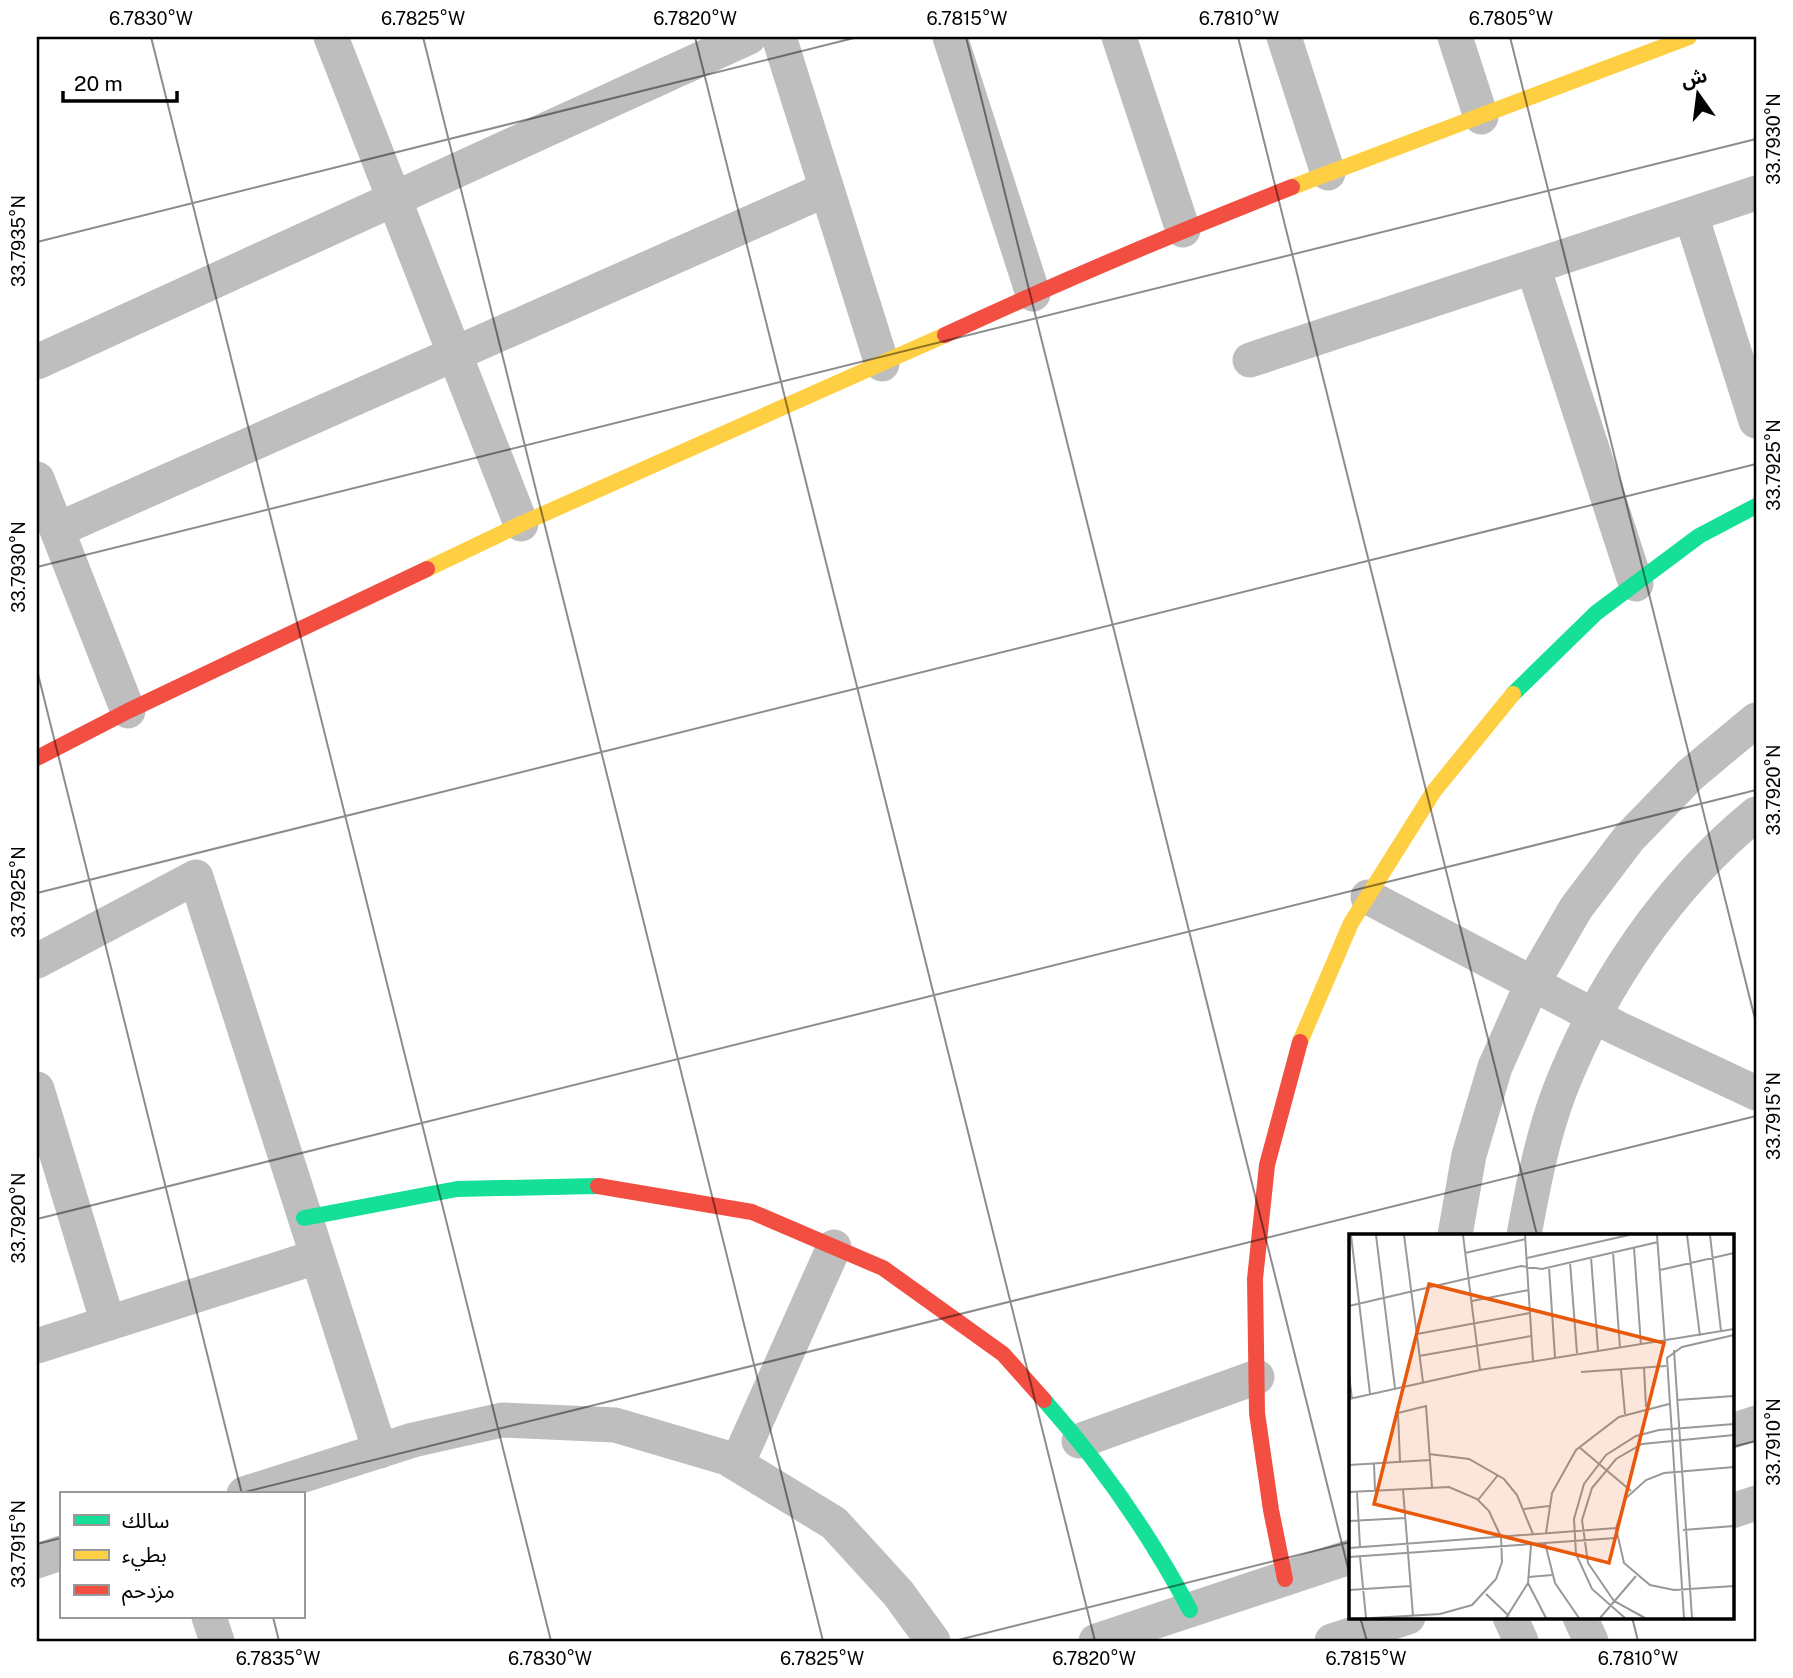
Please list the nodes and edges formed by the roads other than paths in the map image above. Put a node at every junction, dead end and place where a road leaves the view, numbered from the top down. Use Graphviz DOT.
graph roads {
  1 [pos="749,37"];
  2 [pos="779,37"];
  3 [pos="950,37"];
  4 [pos="1119,37"];
  5 [pos="1284,37"];
  6 [pos="1455,37"];
  7 [pos="1689,37"];
  8 [pos="339,39"];
  9 [pos="1625,48"];
  10 [pos="1481,117"];
  11 [pos="1328,173"];
  12 [pos="827,189"];
  13 [pos="1756,193"];
  14 [pos="394,199"];
  15 [pos="1691,215"];
  16 [pos="1183,230"];
  17 [pos="1533,267"];
  18 [pos="1033,294"];
  19 [pos="454,354"];
  20 [pos="1250,360"];
  21 [pos="37,362"];
  22 [pos="882,364"];
  23 [pos="1756,421"];
  24 [pos="37,479"];
  25 [pos="1756,506"];
  26 [pos="521,524"];
  27 [pos="57,530"];
  28 [pos="1636,584"];
  29 [pos="128,711"];
  30 [pos="1756,720"];
  31 [pos="37,758"];
  32 [pos="1756,814"];
  33 [pos="1368,897"];
  34 [pos="37,961"];
  35 [pos="1532,984"];
  36 [pos="1594,1015"];
  37 [pos="37,1089"];
  38 [pos="1756,1093"];
  39 [pos="304,1218"];
  40 [pos="1455,1234"];
  41 [pos="1524,1234"];
  42 [pos="834,1247"];
  43 [pos="316,1257"];
  44 [pos="108,1323"];
  45 [pos="37,1346"];
  46 [pos="1256,1377"];
  47 [pos="1756,1423"];
  48 [pos="1734,1430"];
  49 [pos="1079,1441"];
  50 [pos="380,1451"];
  51 [pos="737,1464"];
  52 [pos="250,1492"];
  53 [pos="1756,1503"];
  54 [pos="1734,1510"];
  55 [pos="60,1553"];
  56 [pos="1349,1558"];
  57 [pos="37,1561"];
  58 [pos="1285,1579"];
  59 [pos="1190,1611"];
  60 [pos="209,1618"];
  61 [pos="1405,1618"];
  62 [pos="1510,1618"];
  63 [pos="1580,1618"];
  64 [pos="217,1641"];
  65 [pos="933,1641"];
  66 [pos="1097,1641"];
  67 [pos="1332,1641"];
  68 [pos="1521,1641"];
  69 [pos="1591,1641"];
  1 -- 14 [label="street"];
  2 -- 12 [label="street"];
  3 -- 18 [label="street"];
  4 -- 16 [label="street"];
  5 -- 11 [label="street"];
  6 -- 10 [label="street"];
  7 -- 9 [label="street"];
  8 -- 14 [label="street"];
  9 -- 10 [label="street"];
  10 -- 11 [label="street"];
  11 -- 16 [label="street"];
  12 -- 19 [label="street"];
  12 -- 22 [label="street"];
  13 -- 15 [label="street"];
  14 -- 19 [label="street"];
  14 -- 21 [label="street"];
  15 -- 17 [label="street"];
  15 -- 23 [label="street"];
  16 -- 18 [label="street"];
  17 -- 20 [label="street"];
  17 -- 28 [label="street"];
  18 -- 22 [label="street"];
  19 -- 26 [label="street"];
  19 -- 27 [label="street"];
  22 -- 26 [label="street"];
  24 -- 27 [label="street"];
  25 -- 28 [label="street"];
  26 -- 29 [label="street"];
  27 -- 29 [label="street"];
  28 -- 33 [label="street"];
  29 -- 31 [label="street"];
  30 -- 35 [label="street"];
  32 -- 36 [label="street"];
  33 -- 35 [label="street"];
  33 -- 46 [label="street"];
  34 -- 39 [label="street"];
  35 -- 36 [label="street"];
  35 -- 40 [label="street"];
  36 -- 38 [label="street"];
  36 -- 41 [label="street"];
  37 -- 44 [label="street"];
  39 -- 42 [label="street"];
  39 -- 43 [label="street"];
  42 -- 49 [label="street"];
  42 -- 51 [label="street"];
  43 -- 44 [label="street"];
  43 -- 50 [label="street"];
  44 -- 45 [label="street"];
  46 -- 49 [label="street"];
  46 -- 58 [label="street"];
  47 -- 48 [label="street"];
  49 -- 59 [label="street"];
  50 -- 51 [label="street"];
  50 -- 52 [label="street"];
  51 -- 65 [label="street"];
  53 -- 54 [label="street"];
  55 -- 57 [label="street"];
  56 -- 58 [label="street"];
  58 -- 59 [label="street"];
  59 -- 66 [label="street"];
  60 -- 64 [label="street"];
  61 -- 67 [label="street"];
  62 -- 68 [label="street"];
  63 -- 69 [label="street"];
}
